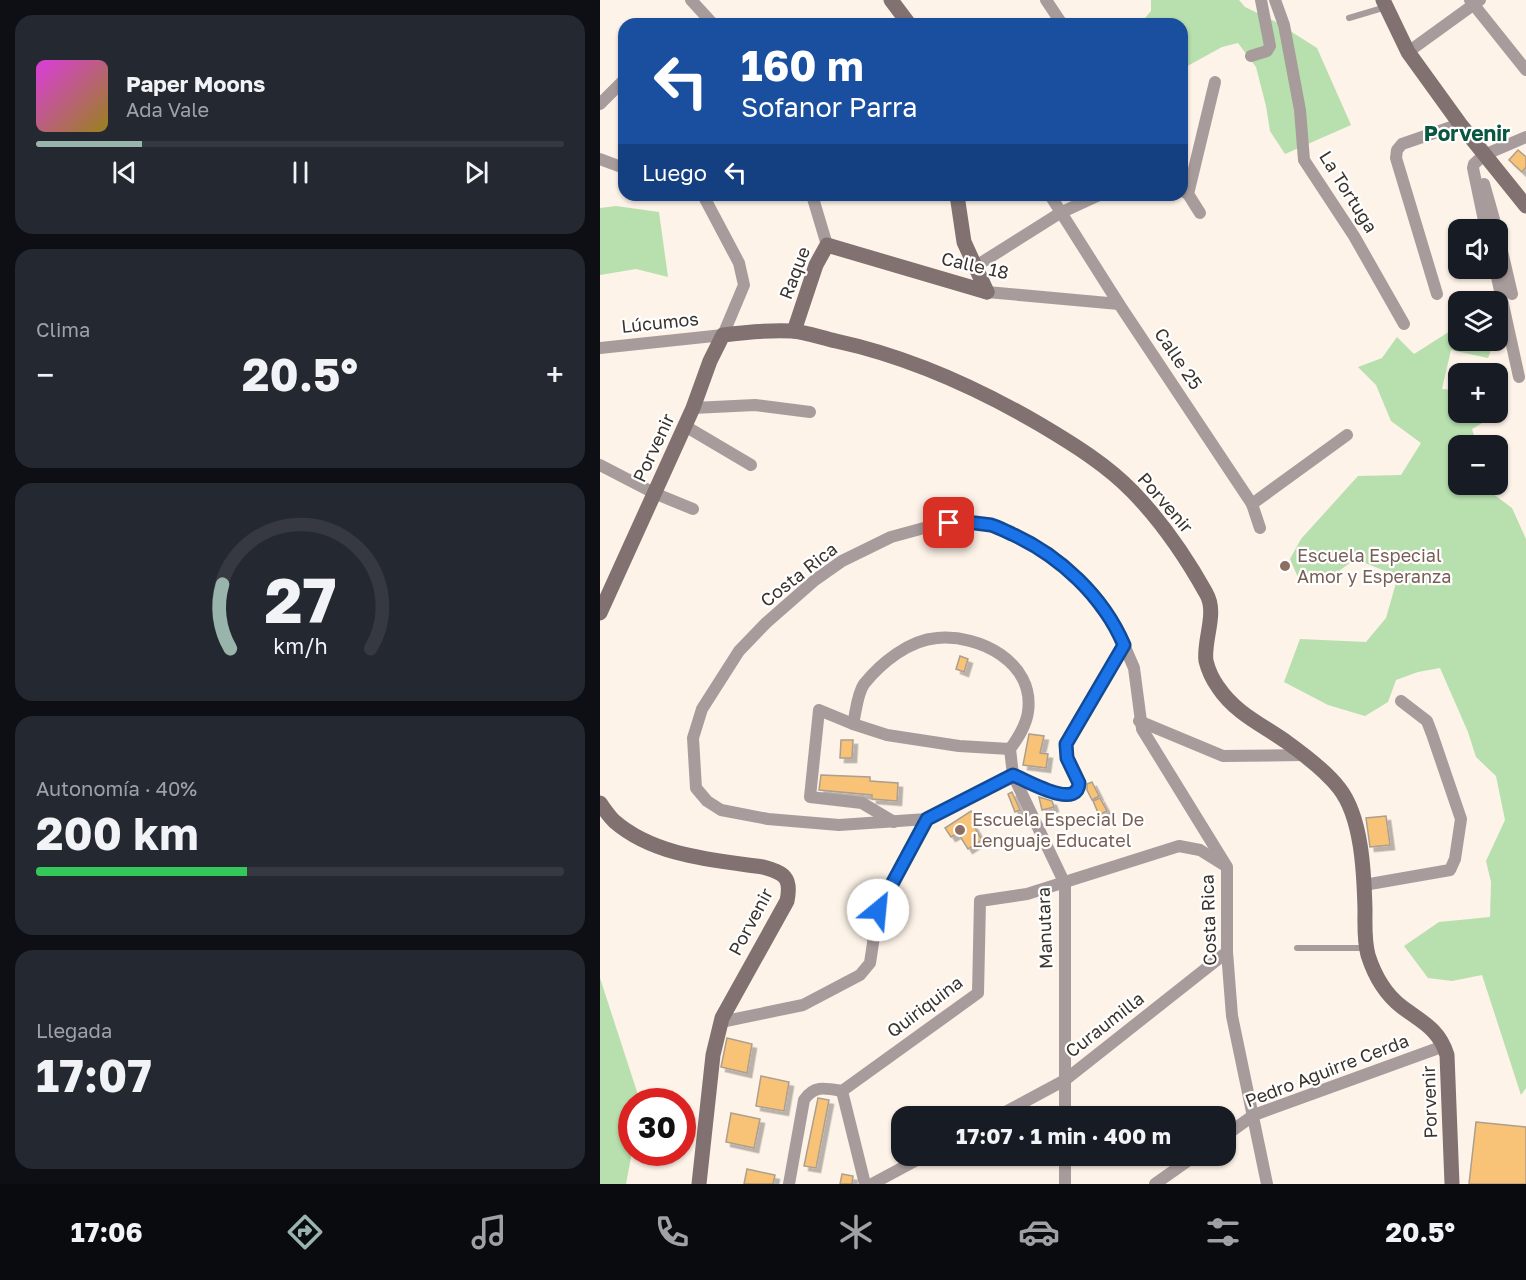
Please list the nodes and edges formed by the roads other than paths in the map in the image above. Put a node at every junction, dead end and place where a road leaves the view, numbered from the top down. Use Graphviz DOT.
graph roads {
  1 [pos="691,0"];
  2 [pos="891,0"];
  3 [pos="1046,0"];
  4 [pos="1261,0"];
  5 [pos="1275,0"];
  6 [pos="1474,2"];
  7 [pos="1384,3"];
  8 [pos="707,18"];
  9 [pos="904,18"];
  10 [pos="1058,18"];
  11 [pos="1348,18"];
  12 [pos="1408,52"];
  13 [pos="1251,56"];
  14 [pos="1526,70"];
  15 [pos="1215,82"];
  16 [pos="618,86"];
  17 [pos="600,104"];
  18 [pos="1460,124"];
  19 [pos="1526,137"];
  20 [pos="1481,158"];
  21 [pos="600,159"];
  22 [pos="618,166"];
  23 [pos="1188,181"];
  24 [pos="1188,196"];
  25 [pos="706,201"];
  26 [pos="814,201"];
  27 [pos="958,201"];
  28 [pos="1053,201"];
  29 [pos="1086,201"];
  30 [pos="1526,206"];
  31 [pos="1060,213"];
  32 [pos="1200,213"];
  33 [pos="1484,219"];
  34 [pos="1495,219"];
  35 [pos="827,245"];
  36 [pos="976,266"];
  37 [pos="1508,277"];
  38 [pos="1497,279"];
  39 [pos="987,292"];
  40 [pos="1437,294"];
  41 [pos="1512,294"];
  42 [pos="1119,304"];
  43 [pos="1404,324"];
  44 [pos="794,331"];
  45 [pos="723,335"];
  46 [pos="600,348"];
  47 [pos="1519,376"];
  48 [pos="693,408"];
  49 [pos="810,412"];
  50 [pos="685,426"];
  51 [pos="1347,435"];
  52 [pos="600,465"];
  53 [pos="751,465"];
  54 [pos="654,493"];
  55 [pos="1252,504"];
  56 [pos="693,510"];
  57 [pos="1260,528"];
  58 [pos="600,613"];
  59 [pos="1124,645"];
  60 [pos="1401,701"];
  61 [pos="1139,722"];
  62 [pos="853,724"];
  63 [pos="1010,749"];
  64 [pos="1303,755"];
  65 [pos="1013,775"];
  66 [pos="600,803"];
  67 [pos="927,819"];
  68 [pos="894,822"];
  69 [pos="1227,867"];
  70 [pos="1065,884"];
  71 [pos="1364,885"];
  72 [pos="1297,948"];
  73 [pos="1366,948"];
  74 [pos="1227,952"];
  75 [pos="721,1022"];
  76 [pos="1444,1046"];
  77 [pos="1065,1080"];
  78 [pos="842,1090"];
  79 [pos="1017,1106"];
  80 [pos="1065,1106"];
  81 [pos="1254,1115"];
  82 [pos="1236,1128"];
  83 [pos="906,1166"];
  84 [pos="1065,1166"];
  85 [pos="1181,1166"];
  86 [pos="699,1184"];
  87 [pos="789,1184"];
  88 [pos="865,1184"];
  89 [pos="872,1184"];
  90 [pos="1065,1184"];
  91 [pos="1155,1184"];
  92 [pos="1267,1184"];
  93 [pos="1452,1184"];
  1 -- 8 [label="street"];
  2 -- 9 [label="street"];
  3 -- 10 [label="street"];
  4 -- 13 [label="street"];
  5 -- 43 [label="street, La Tortuga"];
  6 -- 12 [label="street"];
  6 -- 14 [label="street"];
  7 -- 11 [label="lane"];
  7 -- 12 [label="street"];
  12 -- 18 [label="street"];
  15 -- 23 [label="street"];
  16 -- 17 [label="street"];
  18 -- 20 [label="street"];
  18 -- 40 [label="street"];
  19 -- 20 [label="street"];
  20 -- 30 [label="street"];
  20 -- 33 [label="street"];
  20 -- 34 [label="street"];
  21 -- 22 [label="street"];
  24 -- 32 [label="street"];
  25 -- 45 [label="street"];
  26 -- 35 [label="street, Raque"];
  27 -- 36 [label="street"];
  28 -- 31 [label="street, Calle 25"];
  29 -- 31 [label="street"];
  31 -- 36 [label="street"];
  31 -- 42 [label="street, Calle 25"];
  35 -- 39 [label="street, Calle 18"];
  35 -- 44 [label="street, Raque"];
  36 -- 39 [label="street"];
  37 -- 41 [label="street"];
  38 -- 47 [label="street"];
  39 -- 42 [label="street, Calle 18"];
  42 -- 55 [label="street, Calle 25"];
  44 -- 45 [label="street, Porvenir"];
  44 -- 64 [label="street, Porvenir"];
  45 -- 46 [label="street, Lúcumos"];
  45 -- 48 [label="street, Porvenir"];
  48 -- 49 [label="street"];
  48 -- 50 [label="street, Porvenir"];
  50 -- 53 [label="street"];
  50 -- 54 [label="street, Porvenir"];
  51 -- 55 [label="street"];
  52 -- 54 [label="street"];
  54 -- 56 [label="street"];
  54 -- 58 [label="street, Porvenir"];
  55 -- 57 [label="street, Calle 25"];
  59 -- 61 [label="street, Costa Rica"];
  59 -- 65 [label="street"];
  59 -- 68 [label="street, Costa Rica"];
  60 -- 71 [label="street"];
  61 -- 64 [label="street"];
  61 -- 69 [label="street, Costa Rica"];
  62 -- 63 [label="street"];
  62 -- 63 [label="street"];
  62 -- 68 [label="street"];
  63 -- 65 [label="street, Manutara"];
  64 -- 71 [label="street, Porvenir"];
  65 -- 67 [label="street"];
  65 -- 70 [label="street, Manutara"];
  66 -- 75 [label="street, Porvenir"];
  67 -- 68 [label="street, Costa Rica"];
  67 -- 75 [label="street"];
  69 -- 70 [label="street, Quiriquina"];
  69 -- 74 [label="street, Costa Rica"];
  70 -- 77 [label="street, Manutara"];
  70 -- 78 [label="street, Quiriquina"];
  71 -- 73 [label="street, Porvenir"];
  72 -- 73 [label="lane"];
  73 -- 76 [label="street, Porvenir"];
  74 -- 77 [label="street, Curaumilla"];
  74 -- 81 [label="street, Costa Rica"];
  75 -- 86 [label="street, Porvenir"];
  76 -- 81 [label="street, Pedro Aguirre Cerda"];
  76 -- 93 [label="street, Porvenir"];
  77 -- 79 [label="street, Curaumilla"];
  77 -- 80 [label="street, Manutara"];
  78 -- 87 [label="street"];
  78 -- 88 [label="street"];
  81 -- 82 [label="street, Pedro Aguirre Cerda"];
  81 -- 92 [label="street, Costa Rica"];
  83 -- 89 [label="street"];
  84 -- 90 [label="street"];
  85 -- 91 [label="street"];
}
